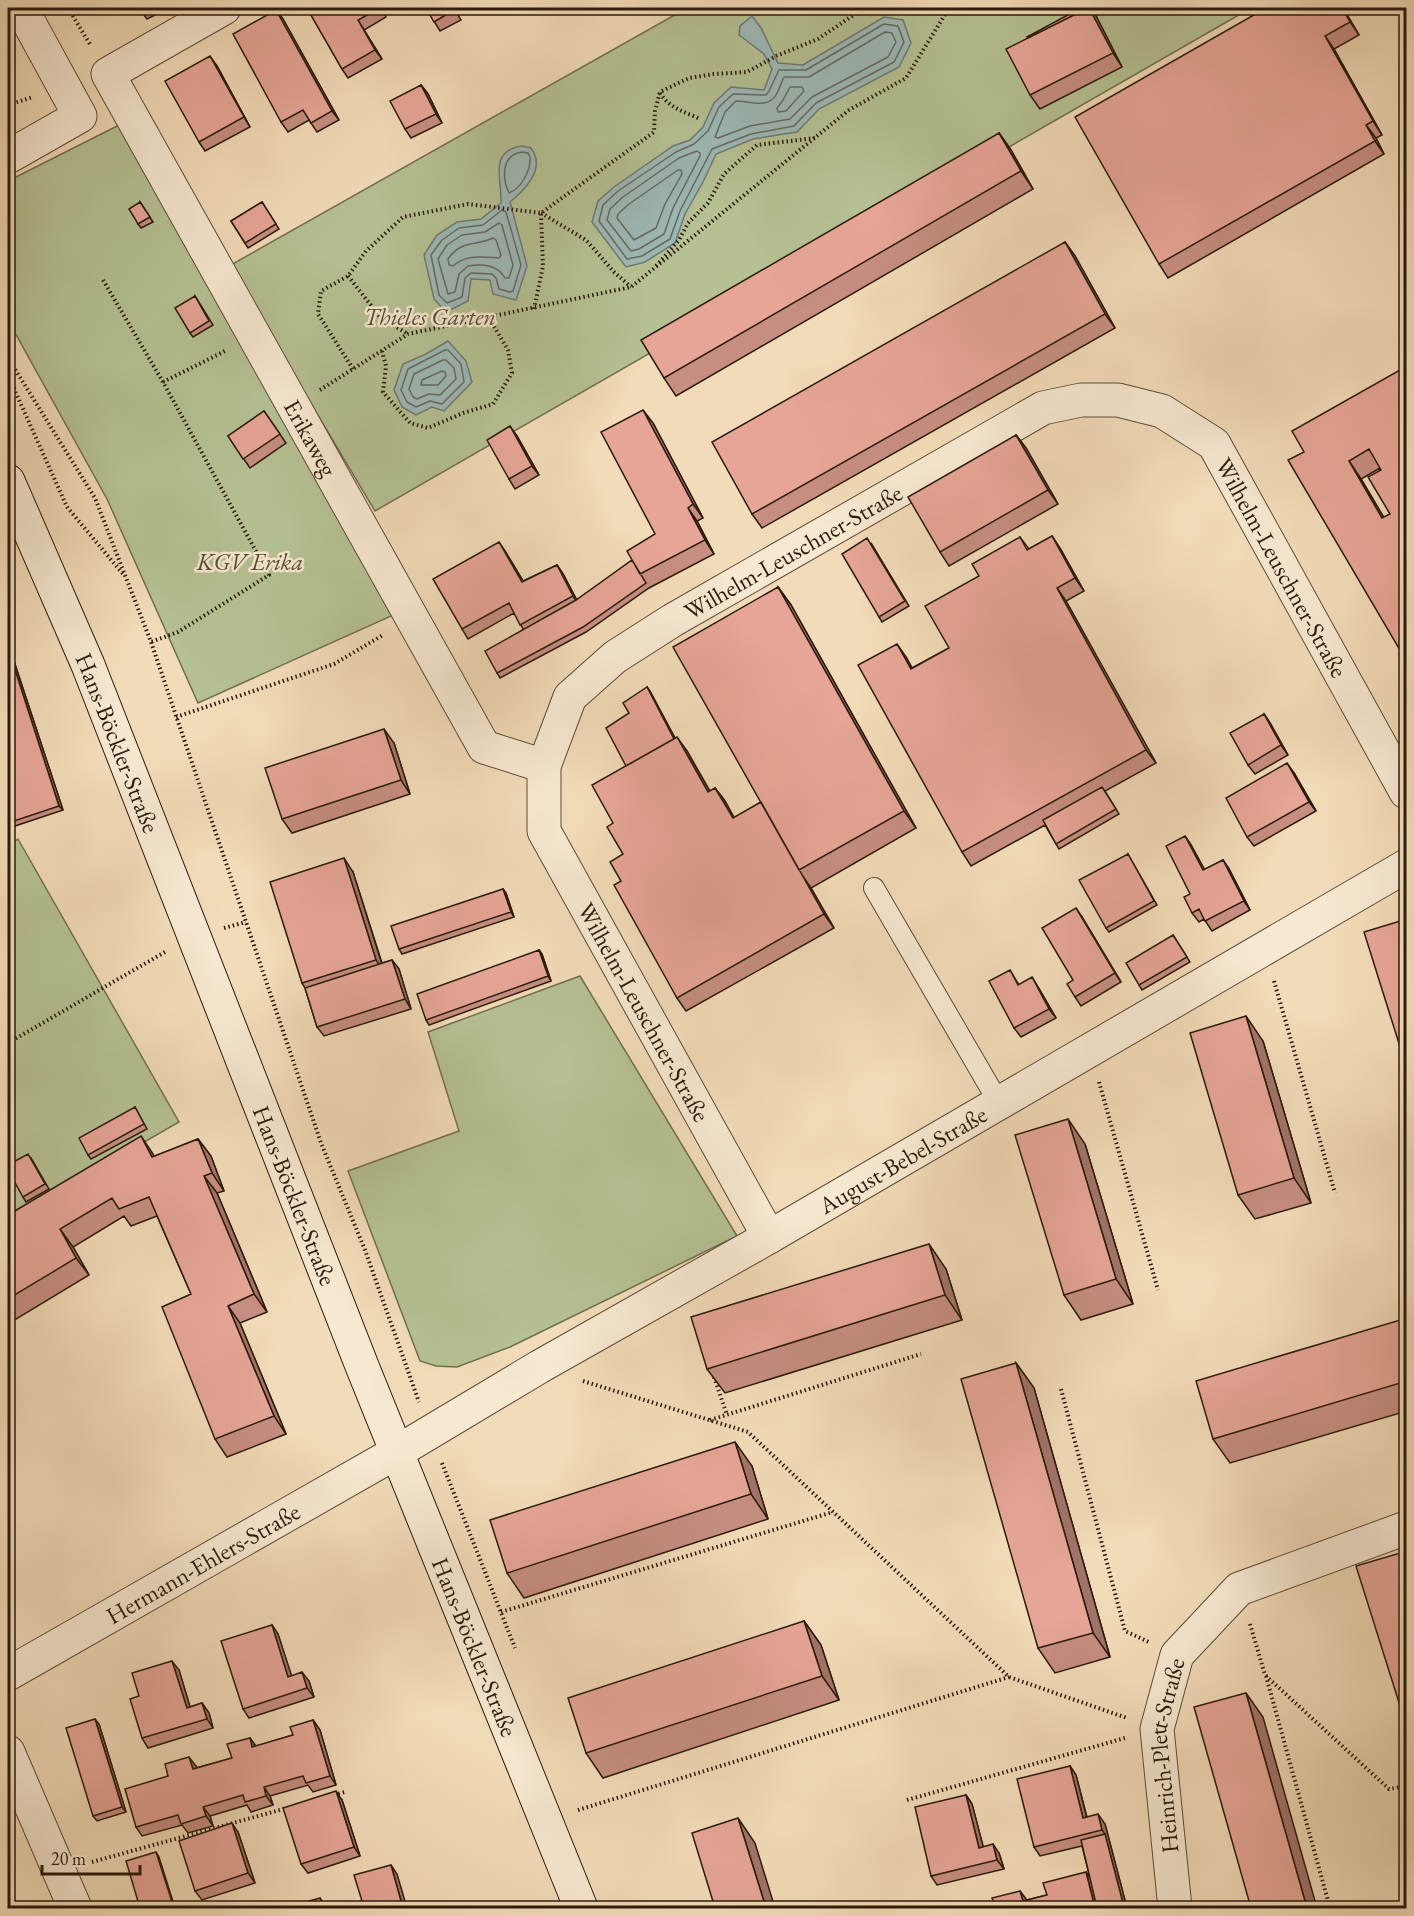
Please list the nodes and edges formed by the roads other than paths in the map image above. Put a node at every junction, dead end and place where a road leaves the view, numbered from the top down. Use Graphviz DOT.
graph roads {
  1 [pos="21,8"];
  2 [pos="224,8"];
  3 [pos="8,156"];
  4 [pos="8,481"];
  5 [pos="544,766"];
  6 [pos="1407,792"];
  7 [pos="1407,866"];
  8 [pos="874,888"];
  9 [pos="999,1103"];
  10 [pos="769,1236"];
  11 [pos="397,1452"];
  12 [pos="1407,1528"];
  13 [pos="8,1674"];
  14 [pos="8,1752"];
  15 [pos="75,1908"];
  16 [pos="581,1908"];
  17 [pos="1175,1908"];
  1 -- 3 [label="street"];
  2 -- 5 [label="street, Erikaweg"];
  4 -- 11 [label="street, Hans-Böckler-Straße"];
  5 -- 6 [label="street, Wilhelm-Leuschner-Straße"];
  5 -- 10 [label="street, Wilhelm-Leuschner-Straße"];
  7 -- 9 [label="street, August-Bebel-Straße"];
  8 -- 9 [label="lane"];
  9 -- 10 [label="street, August-Bebel-Straße"];
  10 -- 11 [label="street, August-Bebel-Straße"];
  11 -- 13 [label="street, Hermann-Ehlers-Straße"];
  11 -- 16 [label="street, Hans-Böckler-Straße"];
  12 -- 17 [label="street, Heinrich-Plett-Straße"];
  14 -- 15 [label="street"];
}
